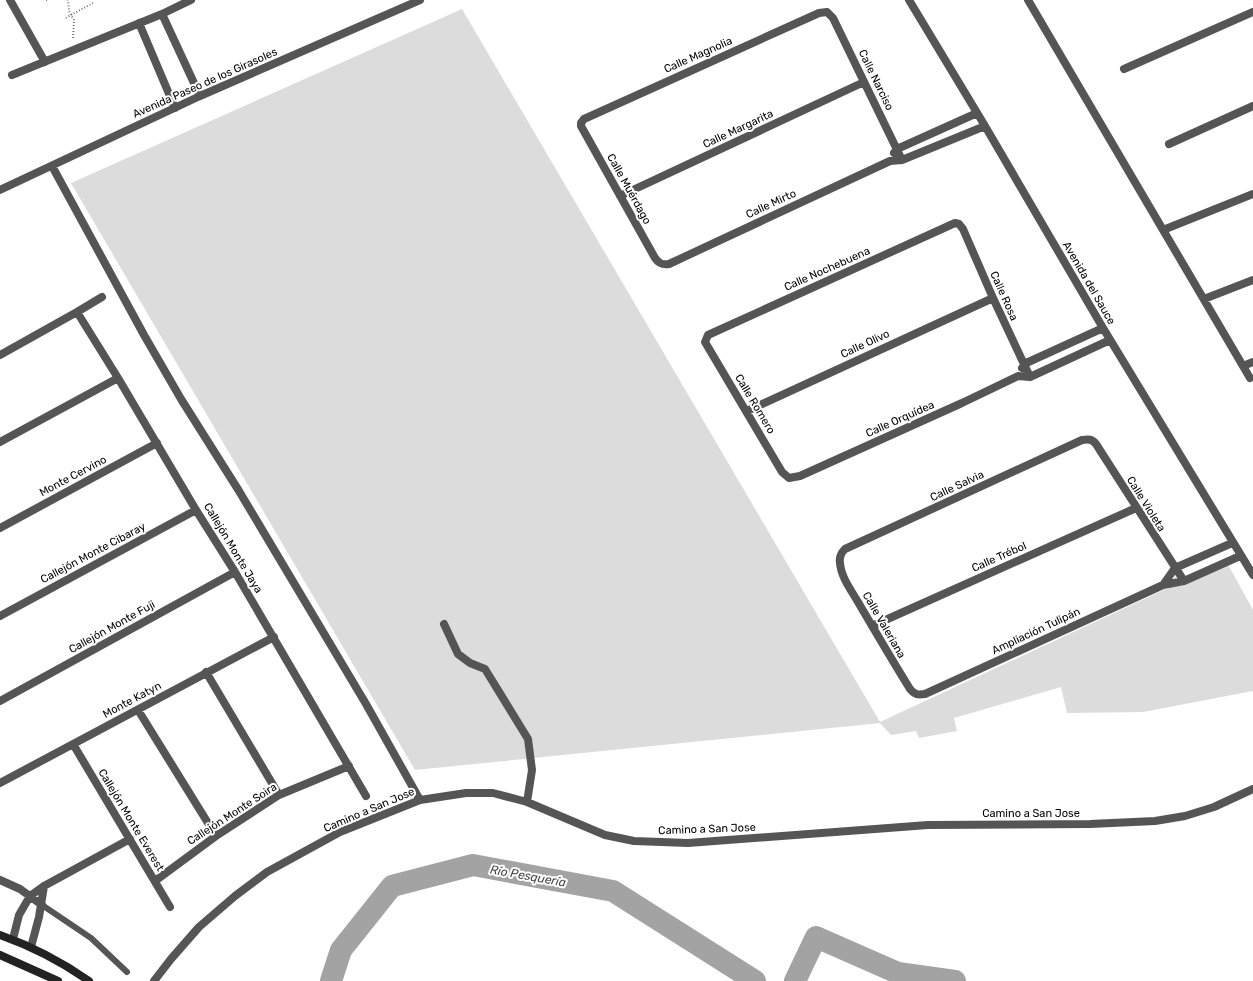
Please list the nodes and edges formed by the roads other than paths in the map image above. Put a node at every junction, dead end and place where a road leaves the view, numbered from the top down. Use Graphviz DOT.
graph roads {
  1 [pos="10,0"];
  2 [pos="191,0"];
  3 [pos="420,0"];
  4 [pos="909,0"];
  5 [pos="1028,0"];
  6 [pos="827,12"];
  7 [pos="1253,12"];
  8 [pos="162,14"];
  9 [pos="139,24"];
  10 [pos="45,62"];
  11 [pos="1124,69"];
  12 [pos="12,75"];
  13 [pos="864,82"];
  14 [pos="200,96"];
  15 [pos="1253,106"];
  16 [pos="175,108"];
  17 [pos="977,113"];
  18 [pos="581,123"];
  19 [pos="985,126"];
  20 [pos="1169,144"];
  21 [pos="897,149"];
  22 [pos="902,160"];
  23 [pos="890,161"];
  24 [pos="52,166"];
  25 [pos="0,190"];
  26 [pos="1253,194"];
  27 [pos="620,196"];
  28 [pos="959,224"];
  29 [pos="1164,230"];
  30 [pos="661,264"];
  31 [pos="1253,280"];
  32 [pos="102,297"];
  33 [pos="993,298"];
  34 [pos="1204,299"];
  35 [pos="77,312"];
  36 [pos="1103,328"];
  37 [pos="705,339"];
  38 [pos="1110,340"];
  39 [pos="0,355"];
  40 [pos="1253,362"];
  41 [pos="1024,364"];
  42 [pos="1243,366"];
  43 [pos="1018,376"];
  44 [pos="1030,377"];
  45 [pos="118,378"];
  46 [pos="1250,378"];
  47 [pos="747,410"];
  48 [pos="1089,439"];
  49 [pos="0,442"];
  50 [pos="158,443"];
  51 [pos="789,478"];
  52 [pos="1136,508"];
  53 [pos="196,510"];
  54 [pos="0,528"];
  55 [pos="1232,543"];
  56 [pos="1240,556"];
  57 [pos="840,560"];
  58 [pos="1175,568"];
  59 [pos="235,572"];
  60 [pos="1253,575"];
  61 [pos="1184,582"];
  62 [pos="1163,584"];
  63 [pos="0,616"];
  64 [pos="444,624"];
  65 [pos="872,626"];
  66 [pos="274,637"];
  67 [pos="206,672"];
  68 [pos="918,695"];
  69 [pos="0,701"];
  70 [pos="138,710"];
  71 [pos="73,744"];
  72 [pos="349,766"];
  73 [pos="0,783"];
  74 [pos="1253,789"];
  75 [pos="279,795"];
  76 [pos="366,796"];
  77 [pos="420,800"];
  78 [pos="527,802"];
  79 [pos="216,836"];
  80 [pos="130,839"];
  81 [pos="0,880"];
  82 [pos="154,881"];
  83 [pos="44,886"];
  84 [pos="30,896"];
  85 [pos="42,905"];
  86 [pos="170,907"];
  87 [pos="0,935"];
  88 [pos="13,939"];
  89 [pos="31,947"];
  90 [pos="0,955"];
  91 [pos="127,972"];
  92 [pos="58,981"];
  93 [pos="89,981"];
  94 [pos="154,981"];
  1 -- 10 [label="street"];
  2 -- 8 [label="street"];
  3 -- 14 [label="street, Avenida Paseo de los Girasoles"];
  4 -- 17 [label="street, Avenida del Sauce"];
  5 -- 29 [label="street"];
  6 -- 13 [label="street, Calle Narciso"];
  6 -- 18 [label="street, Calle Magnolia"];
  7 -- 11 [label="street"];
  8 -- 9 [label="street"];
  8 -- 14 [label="street"];
  9 -- 10 [label="street"];
  9 -- 16 [label="street"];
  10 -- 12 [label="street"];
  13 -- 21 [label="street, Calle Narciso"];
  13 -- 27 [label="street, Calle Margarita"];
  14 -- 16 [label="street, Avenida Paseo de los Girasoles"];
  15 -- 20 [label="street"];
  16 -- 24 [label="street, Avenida Paseo de los Girasoles"];
  17 -- 19 [label="street, Avenida del Sauce"];
  17 -- 21 [label="street"];
  18 -- 27 [label="street, Calle Muérdago"];
  19 -- 22 [label="street, Calle Mirto"];
  19 -- 36 [label="street, Avenida del Sauce"];
  21 -- 22 [label="street, Calle Narciso"];
  21 -- 23 [label="street"];
  22 -- 23 [label="street, Calle Mirto"];
  23 -- 30 [label="street, Calle Mirto"];
  24 -- 25 [label="street, Avenida Paseo de los Girasoles"];
  24 -- 77 [label="street"];
  26 -- 29 [label="street"];
  27 -- 30 [label="street, Calle Muérdago"];
  28 -- 33 [label="street, Calle Rosa"];
  28 -- 37 [label="street, Calle Nochebuena"];
  29 -- 34 [label="street"];
  31 -- 34 [label="street"];
  32 -- 35 [label="street"];
  33 -- 41 [label="street, Calle Rosa"];
  33 -- 47 [label="street, Calle Olivo"];
  34 -- 42 [label="street"];
  35 -- 39 [label="street"];
  35 -- 45 [label="street, Callejón Monte Jaya"];
  36 -- 38 [label="street, Avenida del Sauce"];
  36 -- 41 [label="street"];
  37 -- 47 [label="street, Calle Romero"];
  38 -- 44 [label="street"];
  38 -- 55 [label="street, Avenida del Sauce"];
  40 -- 42 [label="street"];
  41 -- 43 [label="street"];
  41 -- 44 [label="street, Calle Rosa"];
  42 -- 46 [label="street"];
  43 -- 44 [label="street"];
  43 -- 51 [label="street, Calle Orquídea"];
  45 -- 49 [label="street"];
  45 -- 50 [label="street, Callejón Monte Jaya"];
  47 -- 51 [label="street, Calle Romero"];
  48 -- 52 [label="street, Calle Violeta"];
  48 -- 57 [label="street, Calle Salvia"];
  50 -- 53 [label="street, Callejón Monte Jaya"];
  50 -- 54 [label="street, Monte Cervino"];
  52 -- 58 [label="street, Calle Violeta"];
  52 -- 65 [label="street, Calle Trébol"];
  53 -- 59 [label="street, Callejón Monte Jaya"];
  53 -- 63 [label="street, Callejón Monte Cibaray"];
  55 -- 56 [label="street, Avenida del Sauce"];
  55 -- 58 [label="street, Ampliación Tulipán"];
  56 -- 60 [label="street, Avenida del Sauce"];
  56 -- 61 [label="street, Ampliación Tulipán"];
  57 -- 65 [label="street, Calle Valeriana"];
  58 -- 61 [label="street, Calle Violeta"];
  58 -- 62 [label="street, Ampliación Tulipán"];
  59 -- 66 [label="street, Callejón Monte Jaya"];
  59 -- 69 [label="street, Callejón Monte Fuji"];
  61 -- 62 [label="street, Ampliación Tulipán"];
  62 -- 68 [label="street, Ampliación Tulipán"];
  64 -- 78 [label="street"];
  65 -- 68 [label="street, Calle Valeriana"];
  66 -- 67 [label="street, Monte Katyn"];
  66 -- 72 [label="street, Callejón Monte Jaya"];
  67 -- 70 [label="street, Monte Katyn"];
  67 -- 75 [label="street"];
  70 -- 71 [label="street, Monte Katyn"];
  70 -- 79 [label="street"];
  71 -- 73 [label="street, Monte Katyn"];
  71 -- 80 [label="street, Callejón Monte Everest"];
  72 -- 75 [label="street, Callejón Monte Soira"];
  72 -- 76 [label="street, Callejón Monte Jaya"];
  74 -- 78 [label="street, Camino a San Jose"];
  75 -- 79 [label="street, Callejón Monte Soira"];
  77 -- 78 [label="street, Camino a San Jose"];
  77 -- 94 [label="street, Camino a San Jose"];
  79 -- 82 [label="street, Callejón Monte Soira"];
  80 -- 82 [label="street, Callejón Monte Everest"];
  80 -- 83 [label="street"];
  81 -- 84 [label="street"];
  82 -- 86 [label="street, Callejón Monte Everest"];
  83 -- 84 [label="street"];
  83 -- 85 [label="street"];
  84 -- 85 [label="street"];
  84 -- 88 [label="street"];
  85 -- 89 [label="street"];
  85 -- 91 [label="lane"];
  87 -- 88 [label="street"];
  88 -- 89 [label="street"];
  89 -- 93 [label="street"];
  90 -- 92 [label="street"];
}
